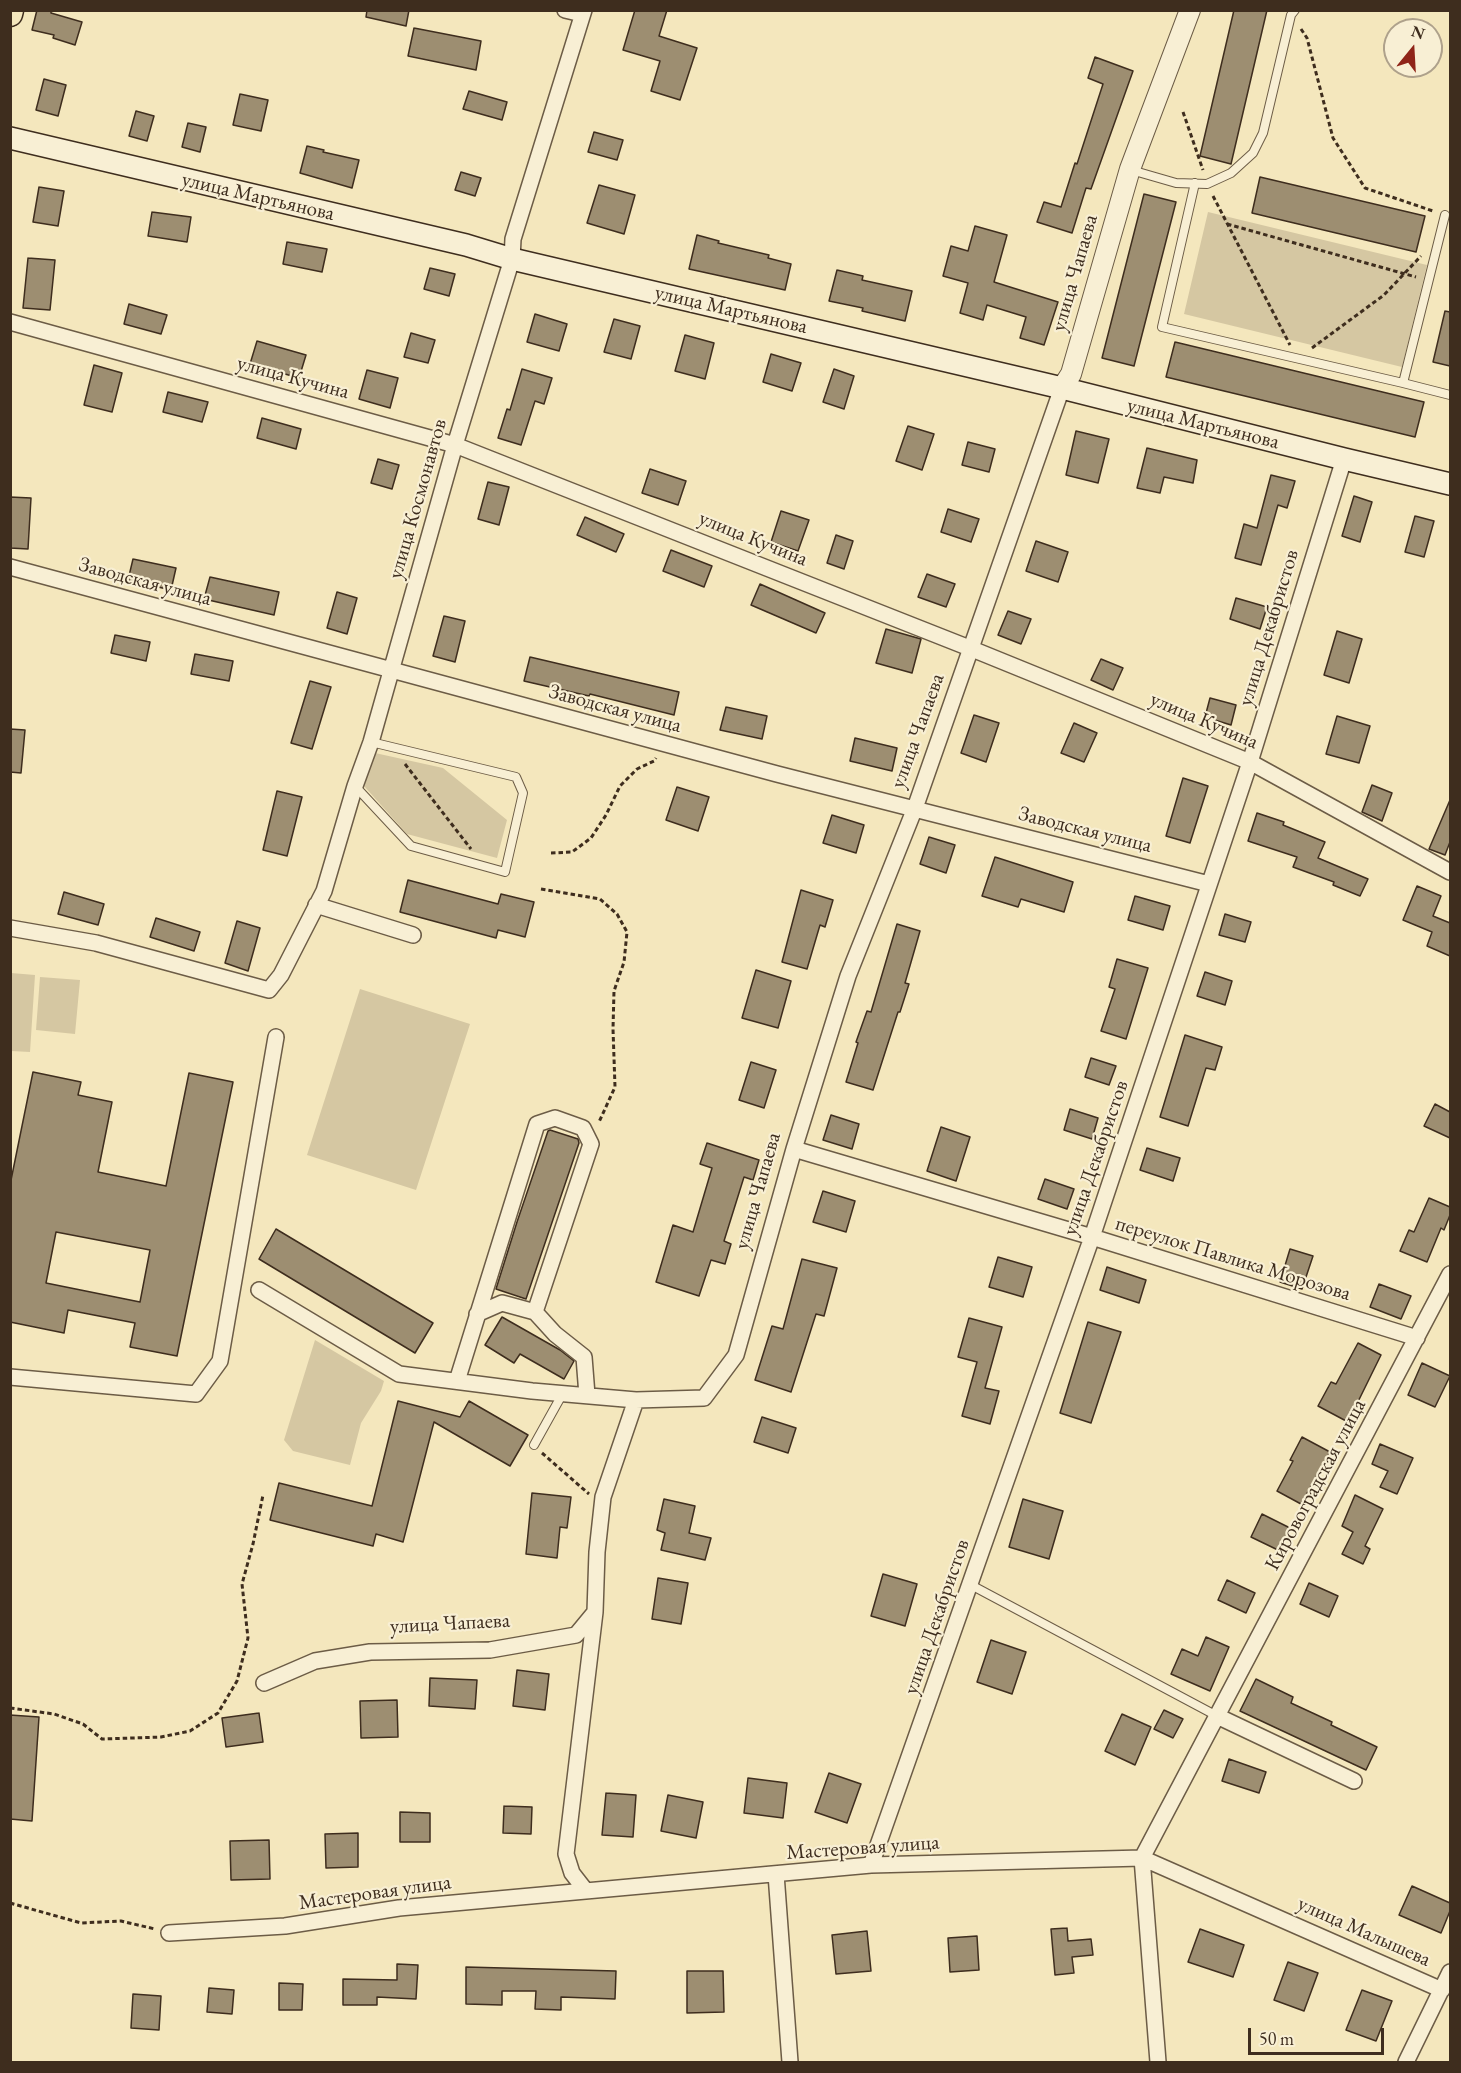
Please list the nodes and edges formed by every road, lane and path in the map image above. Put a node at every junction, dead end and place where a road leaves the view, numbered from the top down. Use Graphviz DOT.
graph roads {
  1 [pos="565,10"];
  2 [pos="1190,10"];
  3 [pos="583,12"];
  4 [pos="1293,13"];
  5 [pos="1183,112"];
  6 [pos="10,138"];
  7 [pos="1130,169"];
  8 [pos="1195,183"];
  9 [pos="1207,184"];
  10 [pos="1445,215"];
  11 [pos="1227,224"];
  12 [pos="1426,249"];
  13 [pos="512,259"];
  14 [pos="1404,274"];
  15 [pos="1429,280"];
  16 [pos="10,322"];
  17 [pos="1297,358"];
  18 [pos="1403,383"];
  19 [pos="1062,388"];
  20 [pos="1450,395"];
  21 [pos="455,445"];
  22 [pos="1344,459"];
  23 [pos="1450,480"];
  24 [pos="10,567"];
  25 [pos="972,649"];
  26 [pos="390,669"];
  27 [pos="371,742"];
  28 [pos="662,743"];
  29 [pos="391,746"];
  30 [pos="1250,762"];
  31 [pos="355,786"];
  32 [pos="915,808"];
  33 [pos="551,853"];
  34 [pos="484,866"];
  35 [pos="1450,872"];
  36 [pos="1209,884"];
  37 [pos="541,888"];
  38 [pos="316,905"];
  39 [pos="10,928"];
  40 [pos="413,935"];
  41 [pos="276,1037"];
  42 [pos="588,1139"];
  43 [pos="794,1149"];
  44 [pos="1092,1238"];
  45 [pos="1450,1274"];
  46 [pos="259,1290"];
  47 [pos="535,1312"];
  48 [pos="477,1314"];
  49 [pos="1417,1338"];
  50 [pos="10,1377"];
  51 [pos="457,1381"];
  52 [pos="563,1393"];
  53 [pos="587,1395"];
  54 [pos="636,1400"];
  55 [pos="534,1445"];
  56 [pos="263,1495"];
  57 [pos="602,1510"];
  58 [pos="971,1585"];
  59 [pos="595,1612"];
  60 [pos="264,1683"];
  61 [pos="10,1708"];
  62 [pos="1217,1716"];
  63 [pos="1354,1781"];
  64 [pos="1142,1858"];
  65 [pos="871,1865"];
  66 [pos="777,1874"];
  67 [pos="586,1891"];
  68 [pos="10,1903"];
  69 [pos="169,1932"];
  70 [pos="1450,1972"];
  71 [pos="1442,1990"];
  72 [pos="790,2062"];
  73 [pos="1158,2062"];
  74 [pos="1406,2062"];
  1 -- 3 [label="street"];
  2 -- 7 [label="street, улица Чапаева"];
  3 -- 13 [label="street, улица Космонавтов"];
  4 -- 9 [label="lane"];
  4 -- 10 [label="path"];
  5 -- 9 [label="path"];
  6 -- 13 [label="main road, улица Мартьянова"];
  7 -- 8 [label="lane"];
  7 -- 19 [label="street, улица Чапаева"];
  8 -- 9 [label="lane"];
  8 -- 17 [label="lane"];
  9 -- 11 [label="path"];
  10 -- 15 [label="lane"];
  11 -- 14 [label="path"];
  11 -- 17 [label="path"];
  12 -- 14 [label="path"];
  13 -- 19 [label="main road, улица Мартьянова"];
  13 -- 21 [label="street, улица Космонавтов"];
  14 -- 15 [label="path"];
  14 -- 17 [label="path"];
  15 -- 18 [label="lane"];
  16 -- 21 [label="street, улица Кучина"];
  17 -- 18 [label="lane"];
  18 -- 20 [label="lane"];
  19 -- 22 [label="main road, улица Мартьянова"];
  19 -- 25 [label="street, улица Чапаева"];
  21 -- 25 [label="street, улица Кучина"];
  21 -- 26 [label="street, улица Космонавтов"];
  22 -- 23 [label="main road, улица Мартьянова"];
  22 -- 30 [label="street, улица Декабристов"];
  24 -- 26 [label="street, Заводская улица"];
  25 -- 30 [label="street, улица Кучина"];
  25 -- 32 [label="street, улица Чапаева"];
  26 -- 27 [label="street, улица Космонавтов"];
  26 -- 28 [label="street, Заводская улица"];
  27 -- 29 [label="lane"];
  27 -- 31 [label="street, улица Космонавтов"];
  28 -- 32 [label="street, Заводская улица"];
  28 -- 33 [label="path"];
  29 -- 34 [label="path"];
  29 -- 34 [label="lane"];
  30 -- 35 [label="street, улица Кучина"];
  30 -- 36 [label="street, улица Декабристов"];
  31 -- 34 [label="lane"];
  31 -- 38 [label="street, улица Космонавтов"];
  32 -- 36 [label="street, Заводская улица"];
  32 -- 43 [label="street, улица Чапаева"];
  36 -- 44 [label="street, улица Декабристов"];
  37 -- 42 [label="path"];
  38 -- 39 [label="street, улица Космонавтов"];
  38 -- 40 [label="street"];
  41 -- 50 [label="street"];
  42 -- 47 [label="street"];
  42 -- 48 [label="street"];
  43 -- 44 [label="street, переулок Павлика Морозова"];
  43 -- 54 [label="street, улица Чапаева"];
  44 -- 49 [label="street, переулок Павлика Морозова"];
  44 -- 58 [label="street, улица Декабристов"];
  45 -- 49 [label="street, Кировоградская улица"];
  46 -- 51 [label="street, улица Чапаева"];
  47 -- 48 [label="street"];
  47 -- 53 [label="street"];
  48 -- 51 [label="street"];
  49 -- 62 [label="street, Кировоградская улица"];
  51 -- 52 [label="street, улица Чапаева"];
  52 -- 53 [label="street, улица Чапаева"];
  52 -- 55 [label="lane"];
  53 -- 54 [label="street, улица Чапаева"];
  54 -- 57 [label="street"];
  55 -- 57 [label="path"];
  56 -- 61 [label="path"];
  57 -- 59 [label="street"];
  58 -- 62 [label="lane"];
  58 -- 65 [label="street, улица Декабристов"];
  59 -- 60 [label="street, улица Чапаева"];
  59 -- 67 [label="street"];
  62 -- 63 [label="street"];
  62 -- 64 [label="street, Кировоградская улица"];
  64 -- 65 [label="street, Мастеровая улица"];
  64 -- 71 [label="street, улица Малышева"];
  64 -- 73 [label="street"];
  65 -- 66 [label="street, Мастеровая улица"];
  66 -- 67 [label="street, Мастеровая улица"];
  66 -- 72 [label="street"];
  67 -- 69 [label="street, Мастеровая улица"];
  68 -- 69 [label="path"];
  70 -- 71 [label="street, улица Малышева"];
  71 -- 74 [label="street, улица Малышева"];
}
